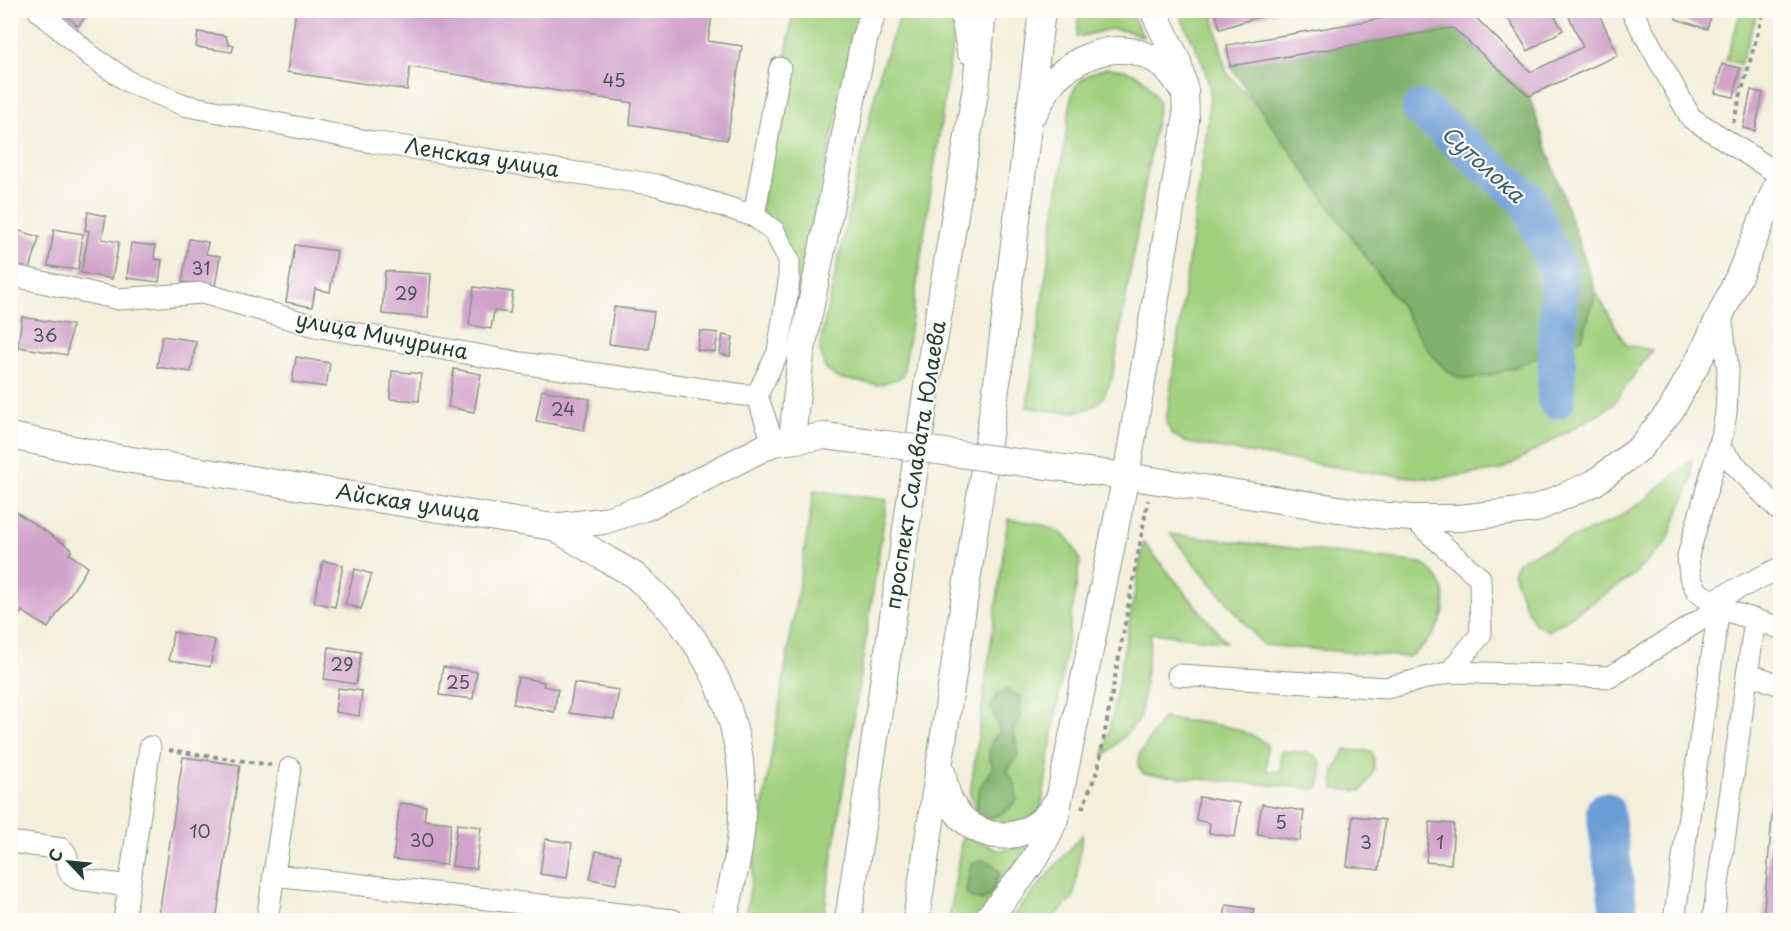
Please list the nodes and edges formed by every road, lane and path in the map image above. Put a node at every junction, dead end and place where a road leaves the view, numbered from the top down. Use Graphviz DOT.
graph roads {
  1 [pos="38,10"];
  2 [pos="874,10"];
  3 [pos="882,10"];
  4 [pos="963,10"];
  5 [pos="983,10"];
  6 [pos="1042,10"];
  7 [pos="1153,10"];
  8 [pos="1631,10"];
  9 [pos="1764,10"];
  10 [pos="864,40"];
  11 [pos="780,68"];
  12 [pos="976,87"];
  13 [pos="1186,105"];
  14 [pos="1030,119"];
  15 [pos="1728,141"];
  16 [pos="1780,177"];
  17 [pos="754,216"];
  18 [pos="10,275"];
  19 [pos="1721,314"];
  20 [pos="757,395"];
  21 [pos="10,436"];
  22 [pos="782,441"];
  23 [pos="1718,447"];
  24 [pos="1126,477"];
  25 [pos="1780,511"];
  26 [pos="1412,518"];
  27 [pos="553,527"];
  28 [pos="1780,568"];
  29 [pos="1715,605"];
  30 [pos="1755,620"];
  31 [pos="1780,628"];
  32 [pos="1450,672"];
  33 [pos="1747,673"];
  34 [pos="1178,675"];
  35 [pos="1780,686"];
  36 [pos="150,747"];
  37 [pos="940,758"];
  38 [pos="290,768"];
  39 [pos="1062,791"];
  40 [pos="864,813"];
  41 [pos="10,842"];
  42 [pos="274,875"];
  43 [pos="129,886"];
  44 [pos="124,921"];
  45 [pos="267,921"];
  46 [pos="673,921"];
  47 [pos="724,921"];
  48 [pos="836,921"];
  49 [pos="848,921"];
  50 [pos="916,921"];
  51 [pos="986,921"];
  52 [pos="1674,921"];
  53 [pos="1713,921"];
  1 -- 17 [label="street, Ленская улица"];
  2 -- 10 [label="main road"];
  3 -- 10 [label="main road"];
  4 -- 12 [label="main road"];
  5 -- 12 [label="main road, проспект Салавата Юлаева"];
  6 -- 14 [label="main road"];
  7 -- 13 [label="main road"];
  8 -- 15 [label="street"];
  9 -- 15 [label="path"];
  10 -- 22 [label="main road"];
  11 -- 17 [label="street"];
  12 -- 40 [label="main road, проспект Салавата Юлаева"];
  13 -- 14 [label="main road"];
  13 -- 24 [label="main road"];
  14 -- 37 [label="main road"];
  15 -- 16 [label="street"];
  16 -- 19 [label="main road"];
  17 -- 20 [label="street, Ленская улица"];
  18 -- 20 [label="street, улица Мичурина"];
  19 -- 23 [label="street"];
  19 -- 26 [label="main road"];
  20 -- 22 [label="street"];
  21 -- 27 [label="main road, Айская улица"];
  22 -- 24 [label="main road, bridge"];
  22 -- 27 [label="main road, Айская улица"];
  23 -- 25 [label="street"];
  23 -- 29 [label="street"];
  24 -- 26 [label="main road"];
  24 -- 39 [label="main road"];
  26 -- 32 [label="street"];
  27 -- 47 [label="main road"];
  28 -- 29 [label="street"];
  29 -- 30 [label="street"];
  29 -- 32 [label="street"];
  29 -- 52 [label="street"];
  30 -- 31 [label="street"];
  30 -- 33 [label="street"];
  32 -- 34 [label="street"];
  33 -- 35 [label="street"];
  33 -- 53 [label="street"];
  36 -- 38 [label="path"];
  36 -- 43 [label="street"];
  37 -- 39 [label="main road"];
  37 -- 50 [label="main road"];
  38 -- 42 [label="street"];
  39 -- 51 [label="main road"];
  40 -- 48 [label="main road"];
  40 -- 49 [label="main road, проспект Салавата Юлаева"];
  41 -- 43 [label="street"];
  42 -- 45 [label="street"];
  42 -- 46 [label="street"];
  43 -- 44 [label="street"];
}
